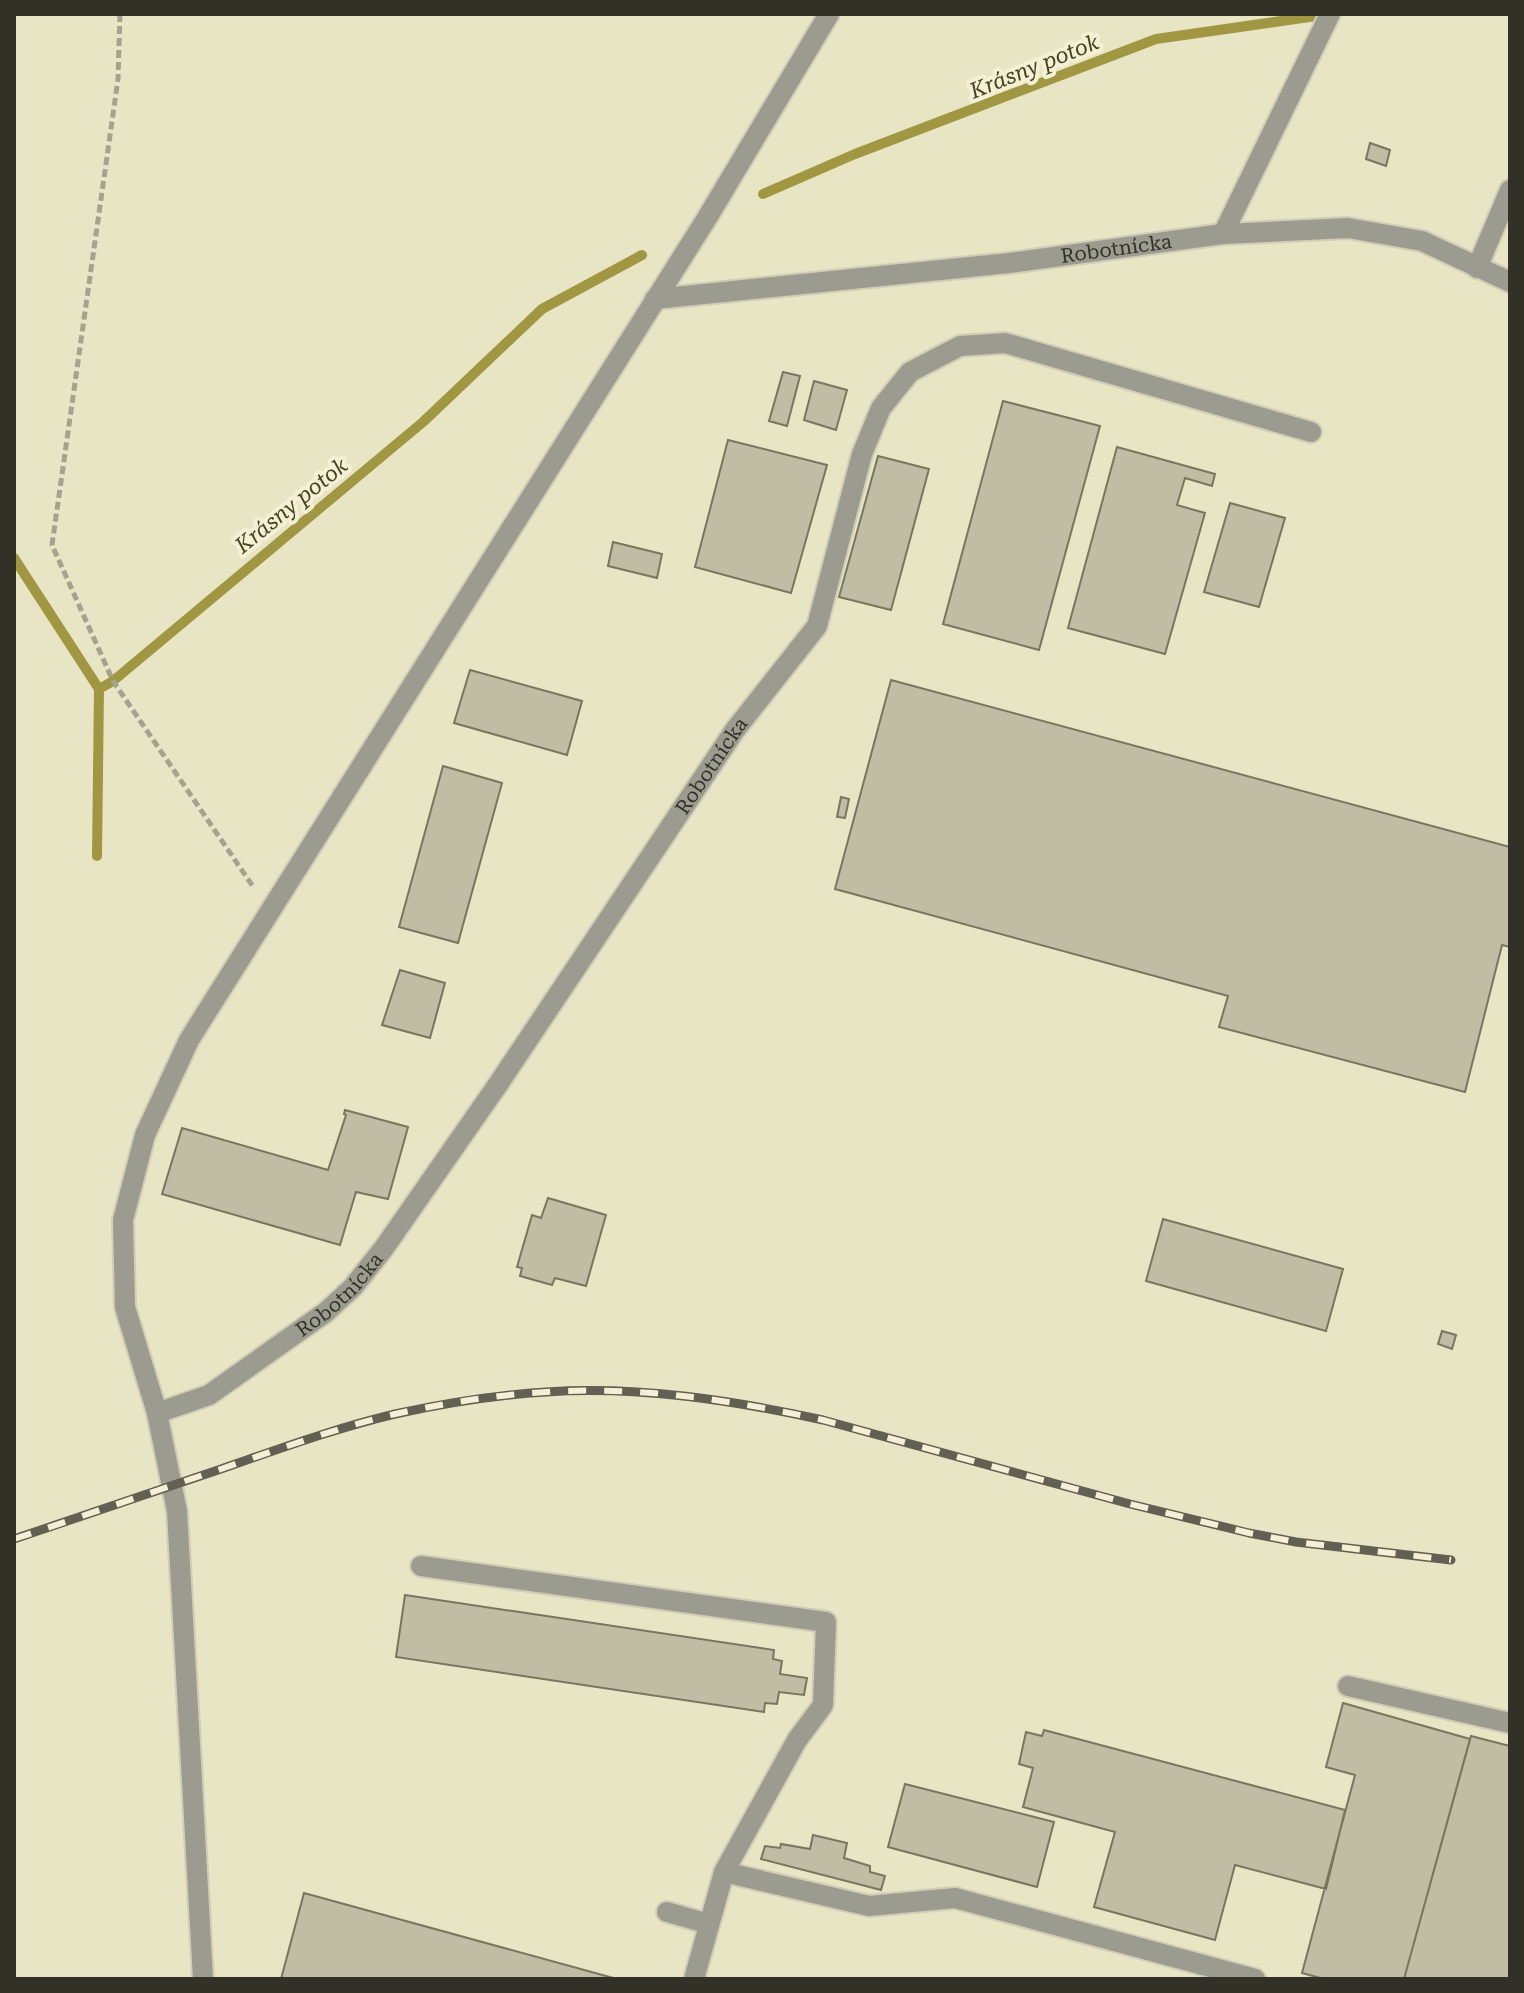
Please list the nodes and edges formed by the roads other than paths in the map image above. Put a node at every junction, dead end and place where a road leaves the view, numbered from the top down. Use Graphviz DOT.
graph roads {
  1 [pos="829,14"];
  2 [pos="1330,14"];
  3 [pos="1510,190"];
  4 [pos="1223,234"];
  5 [pos="1477,268"];
  6 [pos="1510,282"];
  7 [pos="655,299"];
  8 [pos="1311,432"];
  9 [pos="157,1413"];
  10 [pos="421,1566"];
  11 [pos="1348,1686"];
  12 [pos="1510,1723"];
  13 [pos="724,1872"];
  14 [pos="667,1912"];
  15 [pos="709,1924"];
  16 [pos="203,1979"];
  17 [pos="694,1979"];
  18 [pos="1255,1979"];
  1 -- 7 [label="street"];
  2 -- 4 [label="street"];
  3 -- 5 [label="street"];
  4 -- 5 [label="street, Robotnícka"];
  4 -- 7 [label="street, Robotnícka"];
  5 -- 6 [label="street, Robotnícka"];
  7 -- 9 [label="street"];
  8 -- 9 [label="street, Robotnícka"];
  9 -- 16 [label="street"];
  10 -- 13 [label="street"];
  11 -- 12 [label="street"];
  13 -- 15 [label="street"];
  13 -- 18 [label="street"];
  14 -- 15 [label="street"];
  15 -- 17 [label="street"];
}
